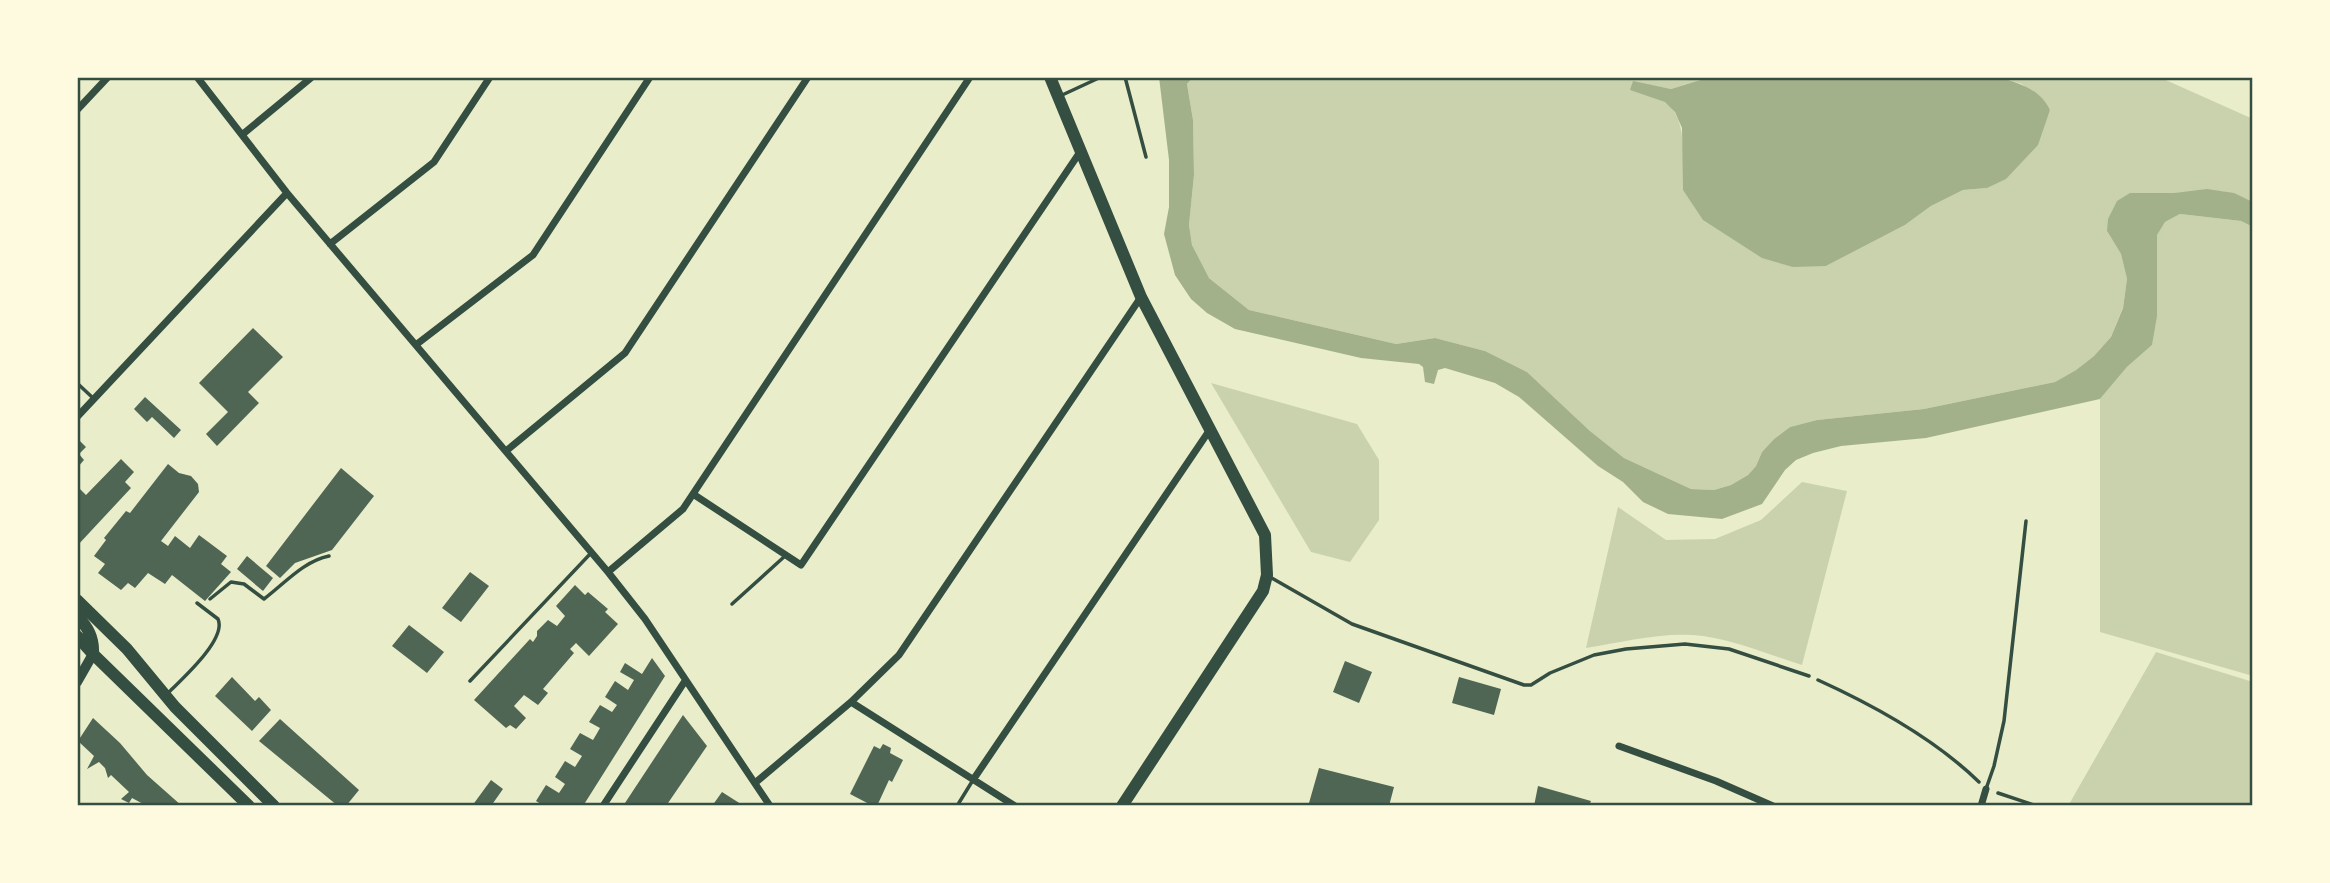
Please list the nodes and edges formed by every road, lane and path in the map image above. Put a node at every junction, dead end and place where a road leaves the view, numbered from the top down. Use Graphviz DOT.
graph roads {
  1 [pos="108,77"];
  2 [pos="197,77"];
  3 [pos="312,77"];
  4 [pos="490,77"];
  5 [pos="650,77"];
  6 [pos="808,77"];
  7 [pos="970,77"];
  8 [pos="1050,77"];
  9 [pos="1101,77"];
  10 [pos="1125,77"];
  11 [pos="1058,97"];
  12 [pos="77,110"];
  13 [pos="243,134"];
  14 [pos="1080,152"];
  15 [pos="1146,156"];
  16 [pos="287,193"];
  17 [pos="330,244"];
  18 [pos="1141,297"];
  19 [pos="417,344"];
  20 [pos="77,383"];
  21 [pos="94,399"];
  22 [pos="77,417"];
  23 [pos="1211,428"];
  24 [pos="506,451"];
  25 [pos="693,494"];
  26 [pos="2026,521"];
  27 [pos="591,554"];
  28 [pos="787,555"];
  29 [pos="329,556"];
  30 [pos="608,572"];
  31 [pos="1267,575"];
  32 [pos="77,600"];
  33 [pos="197,603"];
  34 [pos="732,604"];
  35 [pos="203,606"];
  36 [pos="77,616"];
  37 [pos="77,636"];
  38 [pos="93,654"];
  39 [pos="1809,676"];
  40 [pos="470,681"];
  41 [pos="685,681"];
  42 [pos="77,682"];
  43 [pos="166,696"];
  44 [pos="851,702"];
  45 [pos="1619,746"];
  46 [pos="973,780"];
  47 [pos="755,783"];
  48 [pos="1986,789"];
  49 [pos="249,806"];
  50 [pos="274,806"];
  51 [pos="603,806"];
  52 [pos="770,806"];
  53 [pos="957,806"];
  54 [pos="1015,806"];
  55 [pos="1122,806"];
  56 [pos="1773,806"];
  57 [pos="1981,806"];
  58 [pos="2037,806"];
  1 -- 12 [label="street"];
  2 -- 13 [label="street"];
  3 -- 13 [label="street"];
  4 -- 17 [label="street"];
  5 -- 19 [label="street"];
  6 -- 24 [label="street"];
  7 -- 25 [label="street"];
  8 -- 11 [label="main road"];
  9 -- 11 [label="lane"];
  10 -- 15 [label="lane"];
  11 -- 14 [label="main road"];
  13 -- 16 [label="street"];
  14 -- 18 [label="main road"];
  14 -- 28 [label="street"];
  16 -- 17 [label="street"];
  16 -- 21 [label="street"];
  17 -- 19 [label="street"];
  18 -- 23 [label="main road"];
  18 -- 44 [label="street"];
  19 -- 24 [label="street"];
  20 -- 21 [label="lane"];
  21 -- 22 [label="street"];
  23 -- 31 [label="main road"];
  23 -- 46 [label="street"];
  24 -- 27 [label="street"];
  25 -- 28 [label="street"];
  25 -- 30 [label="street"];
  26 -- 48 [label="lane"];
  27 -- 30 [label="street"];
  27 -- 40 [label="lane"];
  28 -- 34 [label="lane"];
  29 -- 35 [label="path"];
  30 -- 41 [label="street"];
  31 -- 39 [label="lane"];
  31 -- 55 [label="main road"];
  32 -- 43 [label="main road"];
  33 -- 35 [label="lane"];
  35 -- 43 [label="lane"];
  36 -- 38 [label="main road"];
  37 -- 38 [label="main road"];
  38 -- 42 [label="street"];
  38 -- 49 [label="main road"];
  39 -- 48 [label="path"];
  41 -- 47 [label="street"];
  41 -- 51 [label="street"];
  43 -- 50 [label="main road"];
  44 -- 46 [label="street"];
  44 -- 47 [label="street"];
  45 -- 56 [label="street"];
  46 -- 53 [label="lane"];
  46 -- 54 [label="street"];
  47 -- 52 [label="street"];
  48 -- 57 [label="street"];
  48 -- 58 [label="path"];
}
